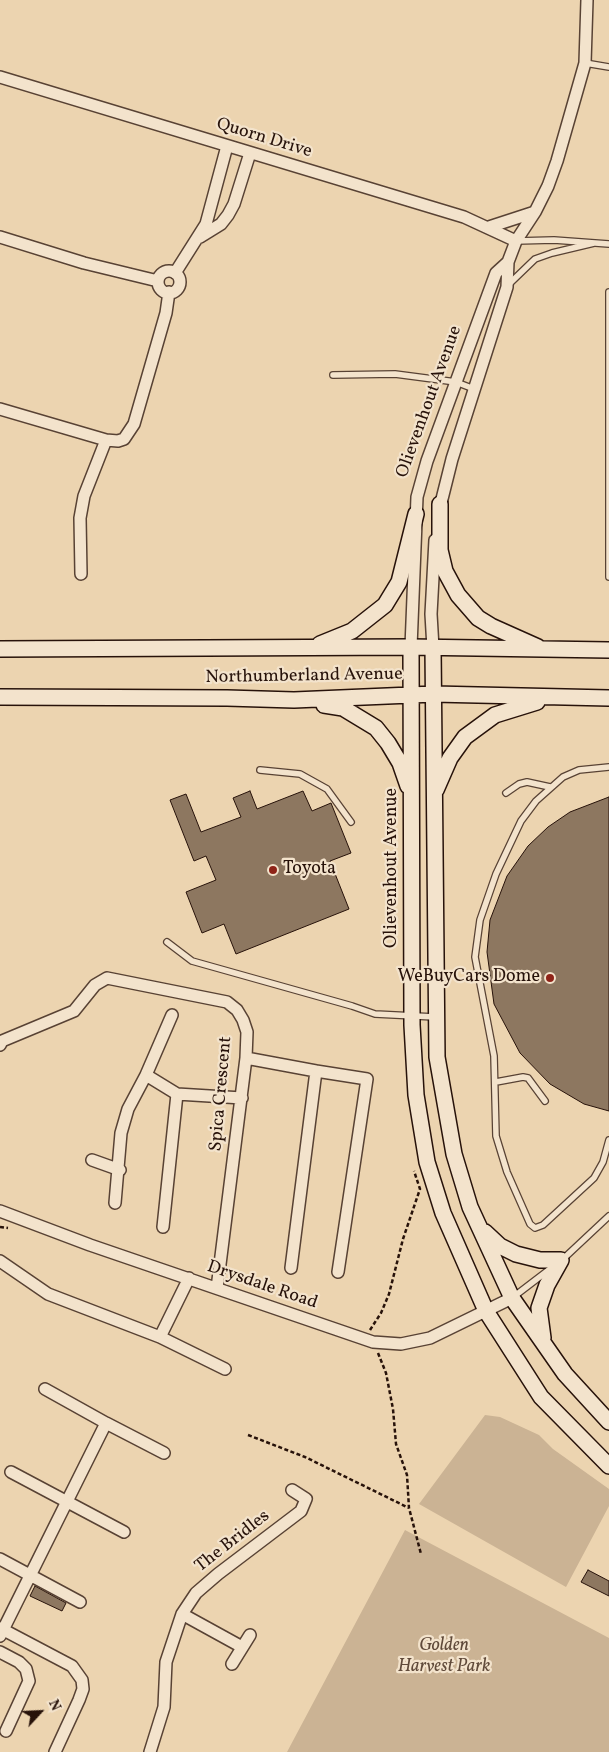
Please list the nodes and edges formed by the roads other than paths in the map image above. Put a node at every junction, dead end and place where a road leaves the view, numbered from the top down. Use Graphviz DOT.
graph roads {
  1 [pos="587,0"];
  2 [pos="584,63"];
  3 [pos="609,67"];
  4 [pos="0,77"];
  5 [pos="227,146"];
  6 [pos="250,153"];
  7 [pos="535,212"];
  8 [pos="488,227"];
  9 [pos="0,237"];
  10 [pos="199,238"];
  11 [pos="516,241"];
  12 [pos="594,243"];
  13 [pos="609,244"];
  14 [pos="508,262"];
  15 [pos="175,272"];
  16 [pos="158,281"];
  17 [pos="506,287"];
  18 [pos="169,292"];
  19 [pos="609,292"];
  20 [pos="333,375"];
  21 [pos="456,382"];
  22 [pos="476,390"];
  23 [pos="609,397"];
  24 [pos="0,409"];
  25 [pos="106,440"];
  26 [pos="440,504"];
  27 [pos="416,514"];
  28 [pos="81,574"];
  29 [pos="609,577"];
  30 [pos="311,647"];
  31 [pos="410,647"];
  32 [pos="432,648"];
  33 [pos="542,648"];
  34 [pos="0,649"];
  35 [pos="609,650"];
  36 [pos="434,694"];
  37 [pos="411,695"];
  38 [pos="0,697"];
  39 [pos="550,698"];
  40 [pos="609,698"];
  41 [pos="294,700"];
  42 [pos="609,767"];
  43 [pos="260,770"];
  44 [pos="550,787"];
  45 [pos="506,793"];
  46 [pos="434,796"];
  47 [pos="412,797"];
  48 [pos="351,822"];
  49 [pos="167,942"];
  50 [pos="172,1015"];
  51 [pos="412,1016"];
  52 [pos="437,1017"];
  53 [pos="1,1042"];
  54 [pos="246,1058"];
  55 [pos="316,1071"];
  56 [pos="146,1075"];
  57 [pos="496,1082"];
  58 [pos="177,1094"];
  59 [pos="242,1098"];
  60 [pos="545,1101"];
  61 [pos="609,1140"];
  62 [pos="92,1160"];
  63 [pos="120,1170"];
  64 [pos="116,1203"];
  65 [pos="0,1211"];
  66 [pos="609,1216"];
  67 [pos="163,1227"];
  68 [pos="480,1227"];
  69 [pos="561,1260"];
  70 [pos="0,1261"];
  71 [pos="290,1268"];
  72 [pos="338,1272"];
  73 [pos="189,1278"];
  74 [pos="217,1288"];
  75 [pos="512,1298"];
  76 [pos="486,1311"];
  77 [pos="160,1337"];
  78 [pos="546,1346"];
  79 [pos="225,1369"];
  80 [pos="45,1389"];
  81 [pos="609,1422"];
  82 [pos="106,1423"];
  83 [pos="164,1454"];
  84 [pos="609,1466"];
  85 [pos="10,1472"];
  86 [pos="292,1490"];
  87 [pos="306,1499"];
  88 [pos="66,1502"];
  89 [pos="318,1503"];
  90 [pos="124,1532"];
  91 [pos="0,1559"];
  92 [pos="30,1575"];
  93 [pos="80,1602"];
  94 [pos="182,1614"];
  95 [pos="1,1631"];
  96 [pos="250,1635"];
  97 [pos="242,1647"];
  98 [pos="0,1652"];
  99 [pos="232,1664"];
  100 [pos="6,1731"];
  101 [pos="55,1752"];
  102 [pos="150,1752"];
  1 -- 2 [label="street, Olievenhout Avenue"];
  2 -- 3 [label="lane"];
  2 -- 7 [label="street, Olievenhout Avenue"];
  4 -- 5 [label="street, Quorn Drive"];
  5 -- 6 [label="street, Quorn Drive"];
  5 -- 10 [label="street"];
  6 -- 8 [label="street, Quorn Drive"];
  6 -- 10 [label="street"];
  7 -- 8 [label="street"];
  7 -- 11 [label="street, Olievenhout Avenue"];
  8 -- 11 [label="street, Quorn Drive"];
  9 -- 16 [label="street"];
  10 -- 15 [label="street"];
  11 -- 12 [label="lane"];
  11 -- 14 [label="street, Olievenhout Avenue"];
  12 -- 13 [label="lane"];
  12 -- 17 [label="lane"];
  14 -- 17 [label="street, Olievenhout Avenue"];
  14 -- 21 [label="street, Olievenhout Avenue"];
  15 -- 16 [label="street"];
  15 -- 18 [label="street"];
  16 -- 18 [label="street"];
  17 -- 22 [label="street, Olievenhout Avenue"];
  18 -- 25 [label="street"];
  19 -- 23 [label="lane"];
  20 -- 21 [label="lane"];
  21 -- 22 [label="lane"];
  21 -- 27 [label="street, Olievenhout Avenue"];
  22 -- 26 [label="street, Olievenhout Avenue"];
  23 -- 29 [label="lane"];
  24 -- 25 [label="street"];
  25 -- 28 [label="street"];
  26 -- 32 [label="street, Olievenhout Avenue"];
  26 -- 33 [label="main road"];
  27 -- 30 [label="main road"];
  27 -- 31 [label="street, Olievenhout Avenue"];
  30 -- 31 [label="main road, Northumberland Avenue"];
  30 -- 34 [label="main road, Northumberland Avenue"];
  31 -- 32 [label="main road, Northumberland Avenue"];
  31 -- 37 [label="main road, Olievenhout Avenue"];
  32 -- 33 [label="main road, Northumberland Avenue"];
  32 -- 36 [label="main road, Olievenhout Avenue"];
  33 -- 35 [label="main road, Northumberland Avenue"];
  36 -- 37 [label="main road, Northumberland Avenue"];
  36 -- 39 [label="main road, Northumberland Avenue"];
  36 -- 46 [label="main road, Olievenhout Avenue"];
  37 -- 41 [label="main road, Northumberland Avenue"];
  37 -- 47 [label="main road, Olievenhout Avenue"];
  38 -- 41 [label="main road, Northumberland Avenue"];
  39 -- 40 [label="main road, Northumberland Avenue"];
  39 -- 46 [label="main road"];
  41 -- 47 [label="main road"];
  42 -- 44 [label="lane"];
  43 -- 48 [label="lane"];
  44 -- 45 [label="lane"];
  44 -- 57 [label="lane"];
  46 -- 52 [label="main road, Olievenhout Avenue"];
  47 -- 51 [label="main road, Olievenhout Avenue"];
  49 -- 51 [label="lane"];
  50 -- 56 [label="street"];
  51 -- 52 [label="lane"];
  51 -- 76 [label="main road, Olievenhout Avenue"];
  52 -- 68 [label="main road, Olievenhout Avenue"];
  53 -- 54 [label="street, Spica Crescent"];
  54 -- 55 [label="street"];
  54 -- 59 [label="street, Spica Crescent"];
  55 -- 71 [label="street"];
  55 -- 72 [label="street"];
  56 -- 58 [label="street"];
  56 -- 63 [label="street"];
  57 -- 60 [label="lane"];
  57 -- 61 [label="lane"];
  58 -- 59 [label="street"];
  58 -- 67 [label="street"];
  59 -- 74 [label="street, Spica Crescent"];
  62 -- 63 [label="street"];
  63 -- 64 [label="street"];
  65 -- 73 [label="street, Drysdale Road"];
  66 -- 69 [label="lane"];
  68 -- 69 [label="main road"];
  68 -- 75 [label="main road, Olievenhout Avenue"];
  69 -- 75 [label="lane"];
  69 -- 78 [label="main road"];
  70 -- 77 [label="street"];
  73 -- 74 [label="street, Drysdale Road"];
  73 -- 77 [label="street"];
  74 -- 76 [label="street, Drysdale Road"];
  75 -- 76 [label="street, Drysdale Road"];
  75 -- 78 [label="main road, Olievenhout Avenue"];
  76 -- 84 [label="main road, Olievenhout Avenue"];
  77 -- 79 [label="street"];
  78 -- 81 [label="main road, Olievenhout Avenue"];
  80 -- 82 [label="street"];
  82 -- 83 [label="street"];
  82 -- 88 [label="street"];
  85 -- 88 [label="street"];
  86 -- 87 [label="street"];
  87 -- 89 [label="street"];
  87 -- 94 [label="street, The Bridles"];
  88 -- 90 [label="street"];
  88 -- 92 [label="street"];
  91 -- 92 [label="street"];
  92 -- 93 [label="street"];
  92 -- 95 [label="street"];
  94 -- 97 [label="street"];
  94 -- 102 [label="street, The Bridles"];
  95 -- 101 [label="street"];
  96 -- 97 [label="street"];
  97 -- 99 [label="street"];
  98 -- 100 [label="street"];
}
